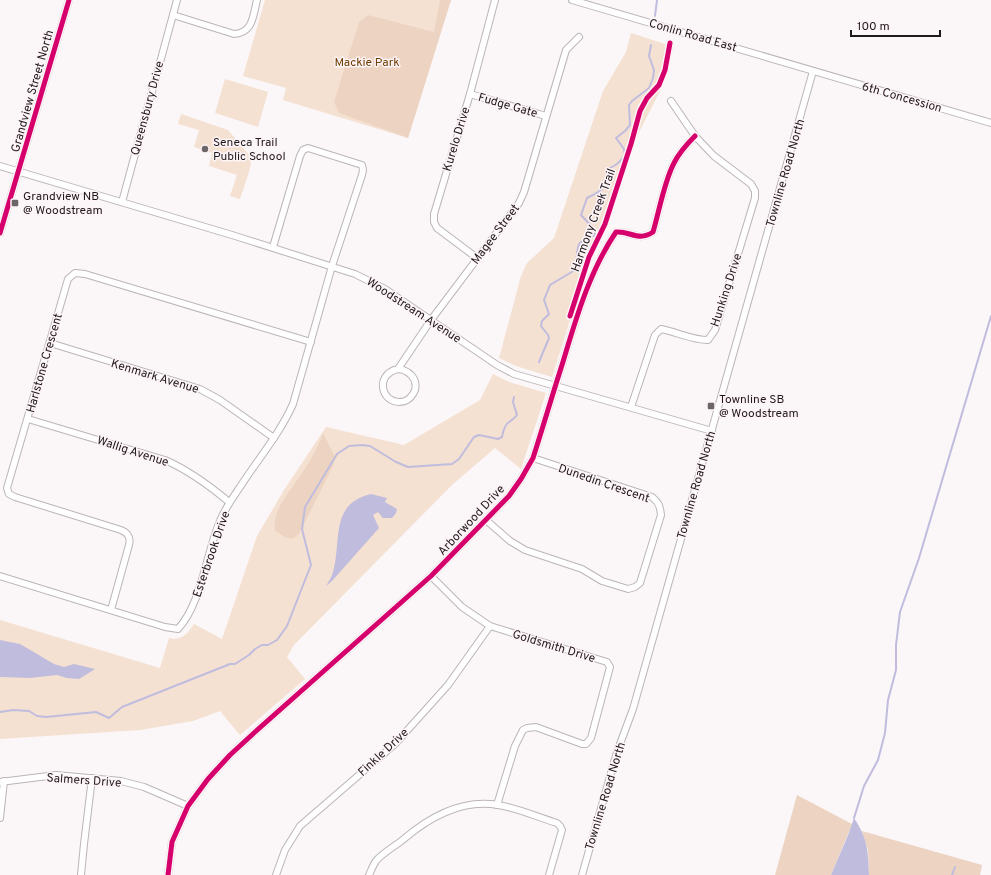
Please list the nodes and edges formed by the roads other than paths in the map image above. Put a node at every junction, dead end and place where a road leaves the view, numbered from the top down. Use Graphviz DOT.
graph roads {
  1 [pos="68,0"];
  2 [pos="178,0"];
  3 [pos="257,0"];
  4 [pos="495,0"];
  5 [pos="572,0"];
  6 [pos="173,15"];
  7 [pos="579,37"];
  8 [pos="813,71"];
  9 [pos="470,94"];
  10 [pos="671,101"];
  11 [pos="546,116"];
  12 [pos="991,122"];
  13 [pos="695,136"];
  14 [pos="0,166"];
  15 [pos="18,172"];
  16 [pos="122,202"];
  17 [pos="0,233"];
  18 [pos="273,247"];
  19 [pos="477,258"];
  20 [pos="332,266"];
  21 [pos="431,320"];
  22 [pos="311,342"];
  23 [pos="50,343"];
  24 [pos="398,369"];
  25 [pos="556,385"];
  26 [pos="631,407"];
  27 [pos="28,419"];
  28 [pos="712,431"];
  29 [pos="274,438"];
  30 [pos="533,458"];
  31 [pos="229,502"];
  32 [pos="486,520"];
  33 [pos="0,576"];
  34 [pos="432,576"];
  35 [pos="111,610"];
  36 [pos="490,626"];
  37 [pos="92,778"];
  38 [pos="2,781"];
  39 [pos="497,805"];
  40 [pos="188,806"];
  41 [pos="0,818"];
  42 [pos="81,875"];
  43 [pos="168,875"];
  44 [pos="276,875"];
  45 [pos="369,875"];
  46 [pos="549,875"];
  47 [pos="582,875"];
  1 -- 15 [label="street, Grandview Street North"];
  2 -- 6 [label="street, Queensbury Drive"];
  3 -- 6 [label="street"];
  4 -- 9 [label="street, Kurelo Drive"];
  5 -- 8 [label="street, Conlin Road East"];
  6 -- 16 [label="street, Queensbury Drive"];
  7 -- 11 [label="street, Magee Street"];
  8 -- 12 [label="street, 6th Concession"];
  8 -- 28 [label="street, Townline Road North"];
  9 -- 11 [label="street, Fudge Gate"];
  9 -- 19 [label="street, Kurelo Drive"];
  10 -- 13 [label="street"];
  11 -- 19 [label="street, Magee Street"];
  13 -- 25 [label="street, Arborwood Drive"];
  13 -- 26 [label="street, Hunking Drive"];
  14 -- 15 [label="street, Woodstream Avenue"];
  15 -- 16 [label="street, Woodstream Avenue"];
  15 -- 17 [label="street, Grandview Street North"];
  16 -- 18 [label="street, Woodstream Avenue"];
  18 -- 20 [label="street, Woodstream Avenue"];
  18 -- 20 [label="street, Esterbrook Drive"];
  19 -- 21 [label="street, Magee Street"];
  20 -- 21 [label="street, Woodstream Avenue"];
  20 -- 22 [label="street, Esterbrook Drive"];
  21 -- 24 [label="street, Magee Street"];
  21 -- 25 [label="street, Woodstream Avenue"];
  22 -- 23 [label="street, Harlstone Crescent"];
  22 -- 29 [label="street, Esterbrook Drive"];
  23 -- 27 [label="street, Harlstone Crescent"];
  23 -- 29 [label="street, Kenmark Avenue"];
  24 -- 24 [label="street"];
  25 -- 26 [label="street, Woodstream Avenue"];
  25 -- 30 [label="street, Arborwood Drive"];
  26 -- 28 [label="street, Woodstream Avenue"];
  27 -- 31 [label="street, Wallig Avenue"];
  27 -- 35 [label="street, Harlstone Crescent"];
  28 -- 47 [label="street, Townline Road North"];
  29 -- 31 [label="street, Esterbrook Drive"];
  30 -- 32 [label="street, Arborwood Drive"];
  30 -- 32 [label="street, Dunedin Crescent"];
  31 -- 35 [label="street, Esterbrook Drive"];
  32 -- 34 [label="street, Arborwood Drive"];
  33 -- 35 [label="street, Esterbrook Drive"];
  34 -- 36 [label="street, Goldsmith Drive"];
  34 -- 40 [label="street, Arborwood Drive"];
  36 -- 39 [label="street, Goldsmith Drive"];
  36 -- 44 [label="street, Finkle Drive"];
  37 -- 38 [label="street, Salmers Drive"];
  37 -- 40 [label="street, Salmers Drive"];
  37 -- 42 [label="street"];
  38 -- 41 [label="street"];
  39 -- 45 [label="street"];
  39 -- 46 [label="street"];
  40 -- 43 [label="street, Arborwood Drive"];
}
